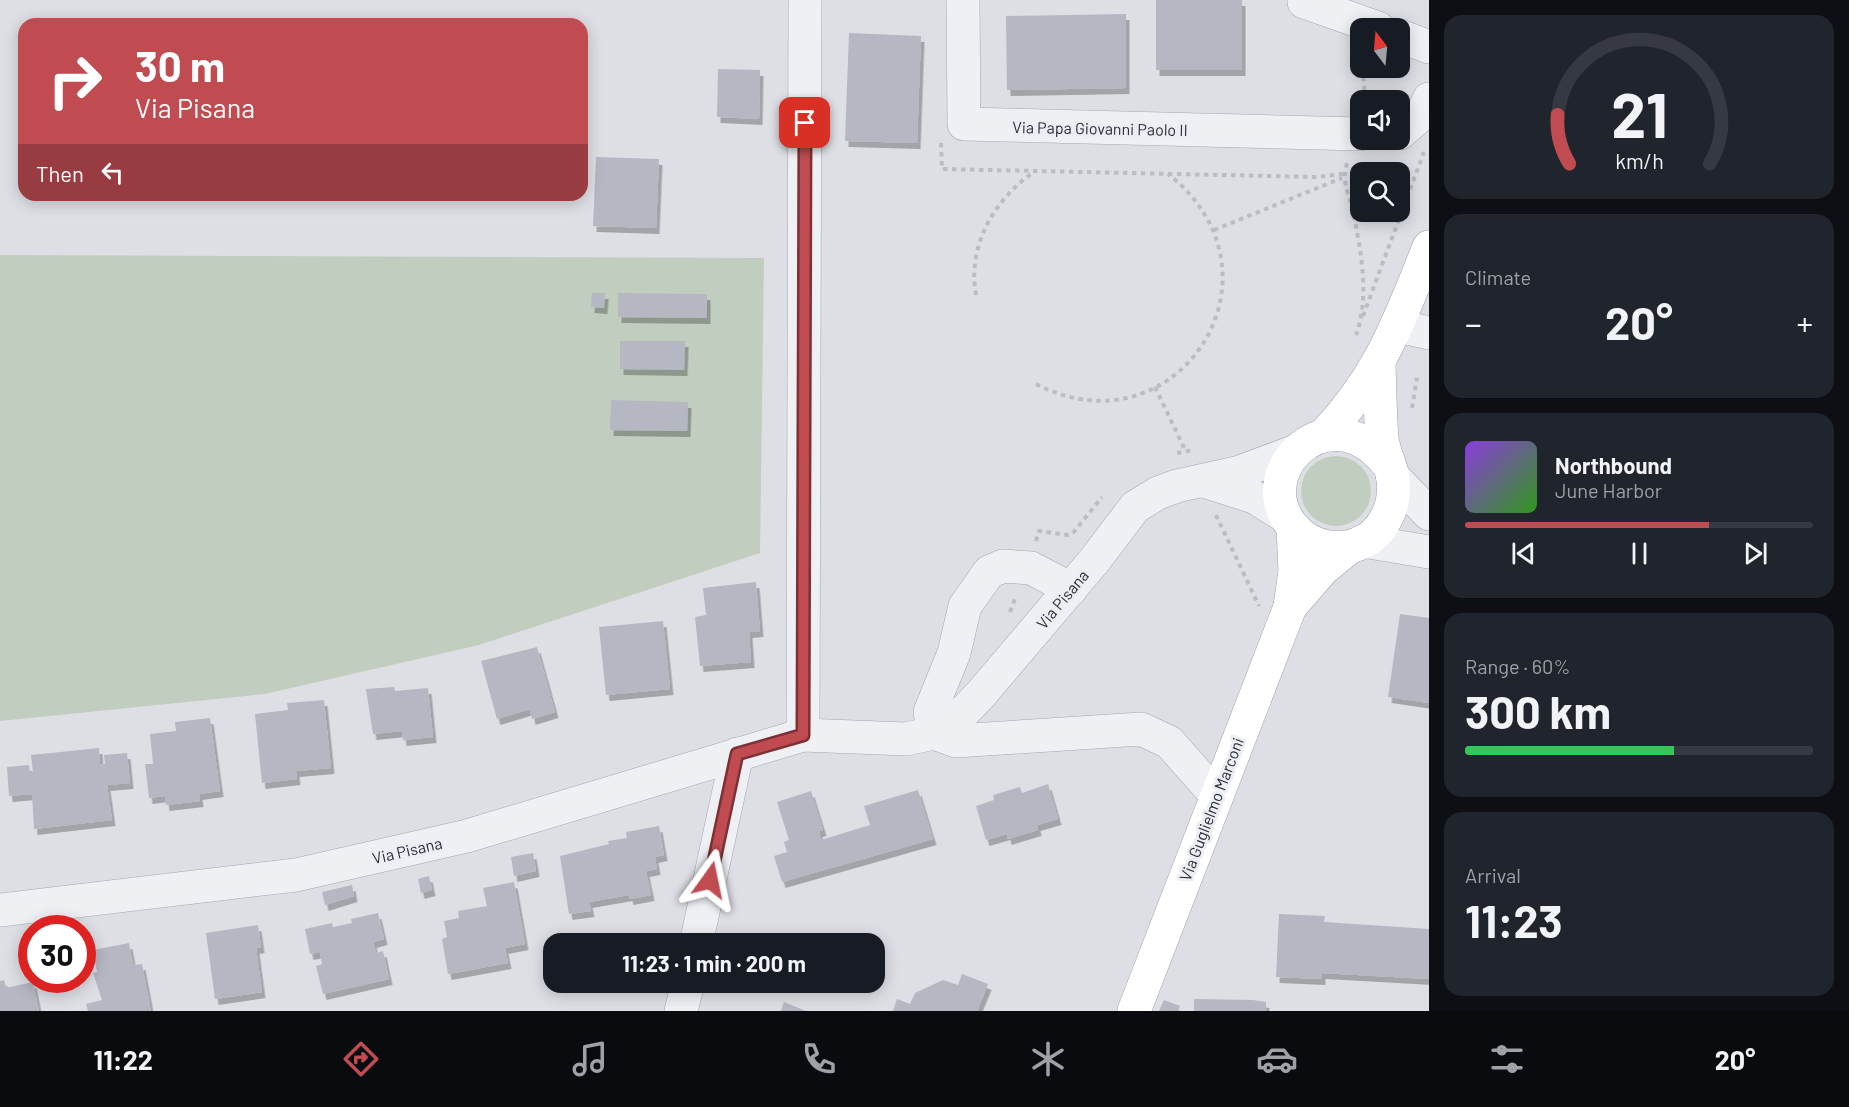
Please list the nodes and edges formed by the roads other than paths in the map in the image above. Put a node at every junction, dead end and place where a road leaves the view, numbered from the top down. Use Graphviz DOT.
graph roads {
  1 [pos="805,0"];
  2 [pos="963,0"];
  3 [pos="1304,2"];
  4 [pos="1350,18"];
  5 [pos="1410,40"];
  6 [pos="1429,47"];
  7 [pos="1429,99"];
  8 [pos="1412,142"];
  9 [pos="1350,147"];
  10 [pos="1429,247"];
  11 [pos="1397,326"];
  12 [pos="1429,333"];
  13 [pos="1379,365"];
  14 [pos="1310,444"];
  15 [pos="1389,468"];
  16 [pos="1200,474"];
  17 [pos="1429,514"];
  18 [pos="1289,522"];
  19 [pos="1357,544"];
  20 [pos="1429,552"];
  21 [pos="1071,589"];
  22 [pos="1276,610"];
  23 [pos="934,733"];
  24 [pos="803,735"];
  25 [pos="737,754"];
  26 [pos="1216,795"];
  27 [pos="0,910"];
  28 [pos="698,933"];
  29 [pos="685,993"];
  30 [pos="681,1011"];
  31 [pos="1134,1011"];
  1 -- 24 [label="street"];
  2 -- 9 [label="street, Via Papa Giovanni Paolo II"];
  3 -- 4 [label="street"];
  5 -- 6 [label="street"];
  7 -- 8 [label="street"];
  10 -- 11 [label="main road"];
  11 -- 12 [label="street"];
  11 -- 13 [label="main road"];
  13 -- 14 [label="main road"];
  13 -- 15 [label="main road"];
  14 -- 15 [label="main road"];
  14 -- 16 [label="street, Via Pisana"];
  14 -- 18 [label="main road"];
  15 -- 17 [label="street"];
  15 -- 19 [label="main road"];
  16 -- 18 [label="street"];
  16 -- 21 [label="street, Via Pisana"];
  18 -- 19 [label="main road"];
  18 -- 22 [label="main road, Via Guglielmo Marconi"];
  19 -- 20 [label="street"];
  19 -- 22 [label="main road, Via Guglielmo Marconi"];
  21 -- 23 [label="street, Via Pisana"];
  21 -- 23 [label="street"];
  22 -- 26 [label="main road, Via Guglielmo Marconi"];
  23 -- 24 [label="street, Via Pisana"];
  23 -- 26 [label="street, Via Pisana"];
  24 -- 25 [label="street, Via Pisana"];
  25 -- 27 [label="street, Via Pisana"];
  25 -- 28 [label="street"];
  26 -- 31 [label="main road, Via Guglielmo Marconi"];
  29 -- 30 [label="street"];
}
